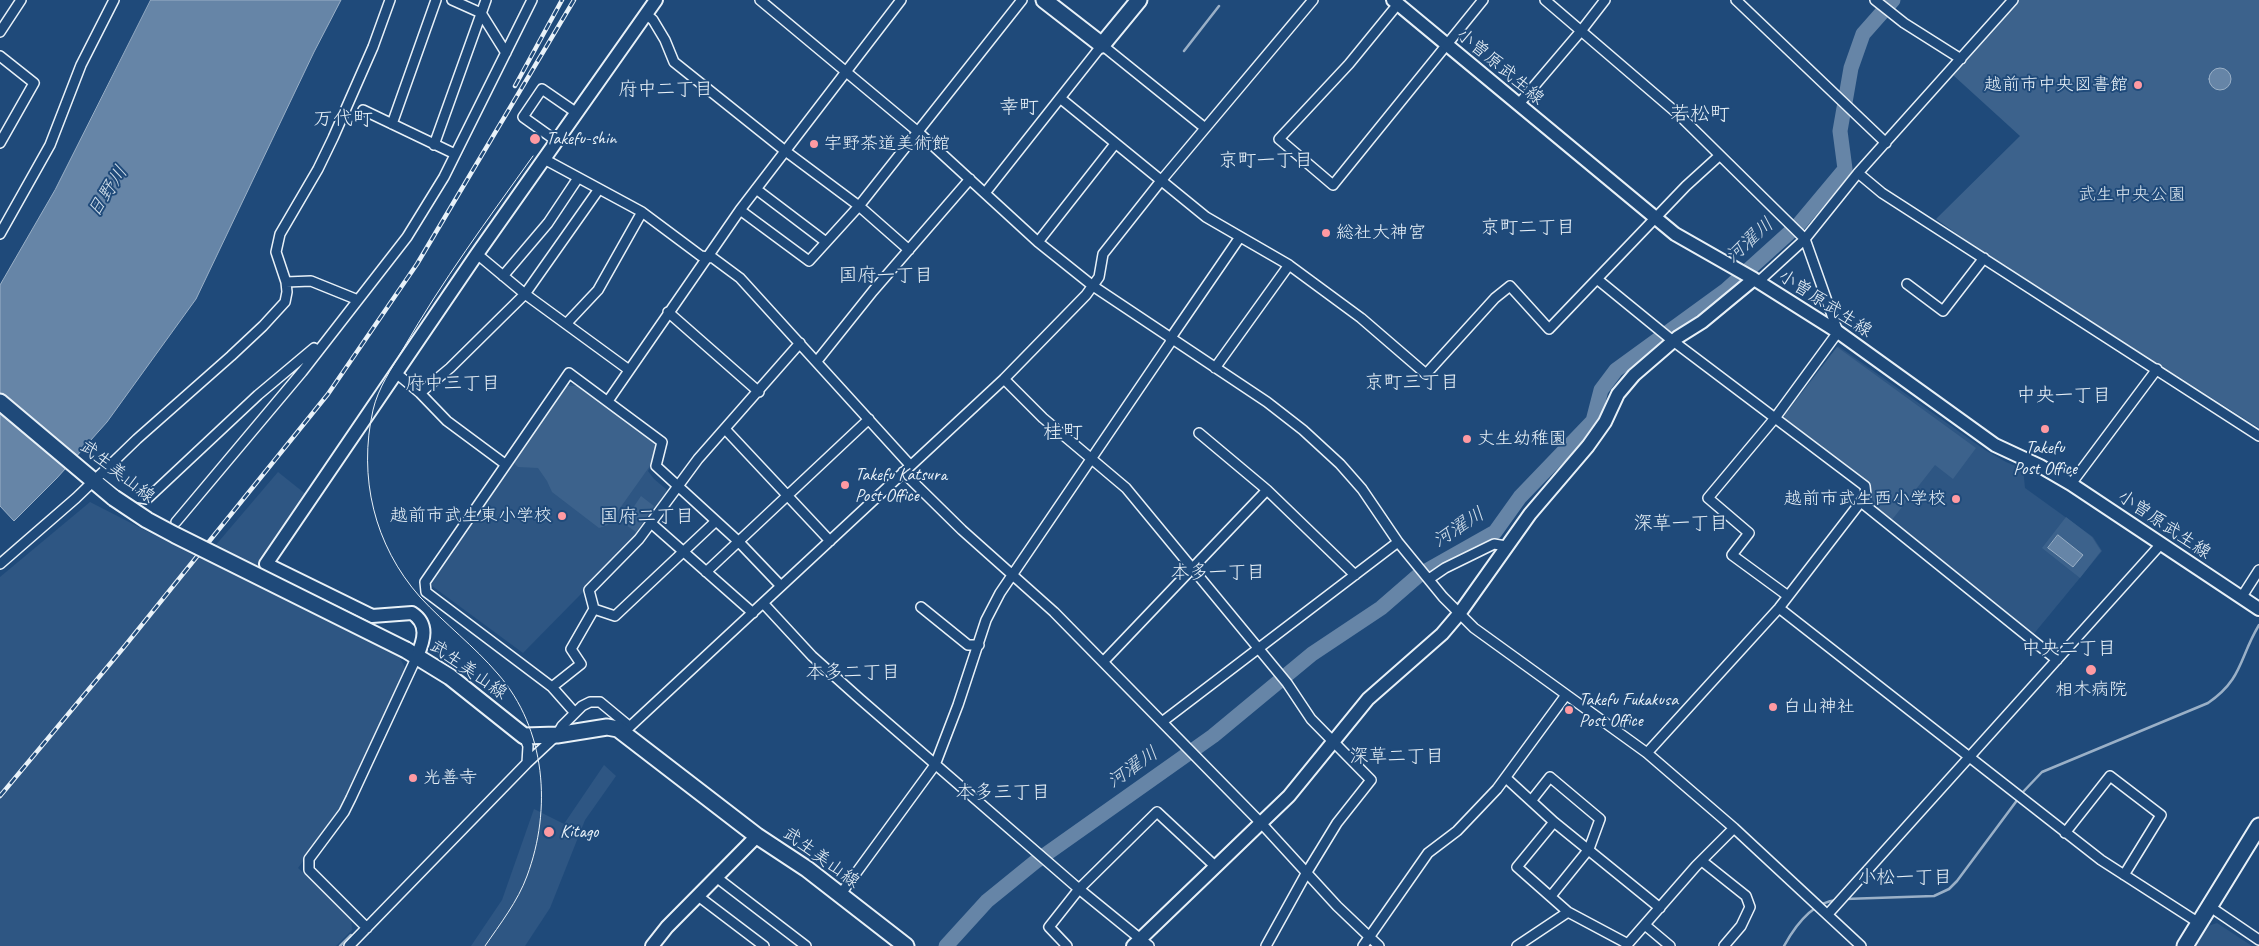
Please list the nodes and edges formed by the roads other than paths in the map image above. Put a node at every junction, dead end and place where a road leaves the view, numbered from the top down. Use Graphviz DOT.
graph roads {
  1 [pos="21,0"];
  2 [pos="114,0"];
  3 [pos="390,0"];
  4 [pos="436,0"];
  5 [pos="452,0"];
  6 [pos="486,0"];
  7 [pos="532,0"];
  8 [pos="656,0"];
  9 [pos="760,0"];
  10 [pos="901,0"];
  11 [pos="1022,0"];
  12 [pos="1044,0"];
  13 [pos="1138,0"];
  14 [pos="1313,0"];
  15 [pos="1483,0"];
  16 [pos="1545,0"];
  17 [pos="1605,0"];
  18 [pos="1736,0"];
  19 [pos="2013,0"];
  20 [pos="1395,2"];
  21 [pos="1880,2"];
  22 [pos="481,13"];
  23 [pos="646,14"];
  24 [pos="1582,31"];
  25 [pos="0,32"];
  26 [pos="1102,45"];
  27 [pos="1446,45"];
  28 [pos="506,52"];
  29 [pos="0,56"];
  30 [pos="1961,59"];
  31 [pos="846,70"];
  32 [pos="1060,98"];
  33 [pos="1518,105"];
  34 [pos="571,109"];
  35 [pos="363,110"];
  36 [pos="392,124"];
  37 [pos="1205,128"];
  38 [pos="917,131"];
  39 [pos="2,137"];
  40 [pos="551,137"];
  41 [pos="1886,143"];
  42 [pos="434,144"];
  43 [pos="1115,144"];
  44 [pos="784,150"];
  45 [pos="455,154"];
  46 [pos="1719,156"];
  47 [pos="544,159"];
  48 [pos="1858,173"];
  49 [pos="578,178"];
  50 [pos="970,179"];
  51 [pos="1160,182"];
  52 [pos="756,189"];
  53 [pos="599,190"];
  54 [pos="985,193"];
  55 [pos="859,206"];
  56 [pos="740,210"];
  57 [pos="642,212"];
  58 [pos="1656,218"];
  59 [pos="0,234"];
  60 [pos="1240,237"];
  61 [pos="1805,239"];
  62 [pos="826,242"];
  63 [pos="1038,242"];
  64 [pos="909,250"];
  65 [pos="477,254"];
  66 [pos="705,258"];
  67 [pos="1984,258"];
  68 [pos="1289,265"];
  69 [pos="503,276"];
  70 [pos="1751,278"];
  71 [pos="1598,279"];
  72 [pos="286,282"];
  73 [pos="1907,284"];
  74 [pos="1093,286"];
  75 [pos="525,294"];
  76 [pos="358,300"];
  77 [pos="668,312"];
  78 [pos="566,324"];
  79 [pos="1838,332"];
  80 [pos="1171,340"];
  81 [pos="1673,341"];
  82 [pos="800,343"];
  83 [pos="317,350"];
  84 [pos="817,361"];
  85 [pos="1215,368"];
  86 [pos="2157,369"];
  87 [pos="629,370"];
  88 [pos="396,373"];
  89 [pos="1004,379"];
  90 [pos="759,392"];
  91 [pos="420,393"];
  92 [pos="608,401"];
  93 [pos="0,402"];
  94 [pos="1775,418"];
  95 [pos="869,419"];
  96 [pos="726,429"];
  97 [pos="1198,433"];
  98 [pos="2259,436"];
  99 [pos="1091,459"];
  100 [pos="505,464"];
  101 [pos="222,468"];
  102 [pos="907,468"];
  103 [pos="94,475"];
  104 [pos="222,480"];
  105 [pos="2071,484"];
  106 [pos="678,485"];
  107 [pos="1267,490"];
  108 [pos="787,494"];
  109 [pos="1861,502"];
  110 [pos="716,521"];
  111 [pos="176,522"];
  112 [pos="651,522"];
  113 [pos="738,541"];
  114 [pos="830,541"];
  115 [pos="1398,542"];
  116 [pos="2160,544"];
  117 [pos="1506,546"];
  118 [pos="684,552"];
  119 [pos="0,564"];
  120 [pos="1191,568"];
  121 [pos="2259,570"];
  122 [pos="706,572"];
  123 [pos="1355,575"];
  124 [pos="1012,576"];
  125 [pos="1428,579"];
  126 [pos="781,586"];
  127 [pos="1788,596"];
  128 [pos="2242,598"];
  129 [pos="763,603"];
  130 [pos="920,608"];
  131 [pos="1779,608"];
  132 [pos="594,609"];
  133 [pos="2259,609"];
  134 [pos="753,613"];
  135 [pos="1458,614"];
  136 [pos="979,645"];
  137 [pos="1258,649"];
  138 [pos="412,653"];
  139 [pos="2057,660"];
  140 [pos="1103,662"];
  141 [pos="552,687"];
  142 [pos="1566,695"];
  143 [pos="575,713"];
  144 [pos="1162,722"];
  145 [pos="626,729"];
  146 [pos="557,735"];
  147 [pos="524,736"];
  148 [pos="1334,742"];
  149 [pos="1647,753"];
  150 [pos="1969,757"];
  151 [pos="527,763"];
  152 [pos="935,765"];
  153 [pos="1506,778"];
  154 [pos="1531,801"];
  155 [pos="1554,822"];
  156 [pos="1261,823"];
  157 [pos="2259,826"];
  158 [pos="1734,828"];
  159 [pos="2065,833"];
  160 [pos="756,836"];
  161 [pos="1589,849"];
  162 [pos="1702,861"];
  163 [pos="1216,867"];
  164 [pos="1307,872"];
  165 [pos="2124,875"];
  166 [pos="716,878"];
  167 [pos="1079,889"];
  168 [pos="840,895"];
  169 [pos="698,896"];
  170 [pos="1551,896"];
  171 [pos="2209,906"];
  172 [pos="1660,908"];
  173 [pos="1568,912"];
  174 [pos="1828,914"];
  175 [pos="2199,923"];
  176 [pos="1645,925"];
  177 [pos="367,928"];
  178 [pos="1369,938"];
  179 [pos="2259,940"];
  180 [pos="1141,944"];
  181 [pos="1627,945"];
  182 [pos="349,946"];
  183 [pos="652,946"];
  184 [pos="764,946"];
  185 [pos="806,946"];
  186 [pos="906,946"];
  187 [pos="1066,946"];
  188 [pos="1266,946"];
  189 [pos="1363,946"];
  190 [pos="1379,946"];
  191 [pos="1517,946"];
  192 [pos="1670,946"];
  193 [pos="1724,946"];
  194 [pos="1861,946"];
  195 [pos="2185,946"];
  1 -- 25 [label="street"];
  2 -- 59 [label="street"];
  3 -- 72 [label="street"];
  4 -- 36 [label="street"];
  5 -- 22 [label="street"];
  6 -- 22 [label="street"];
  7 -- 28 [label="street"];
  8 -- 23 [label="street"];
  9 -- 31 [label="street"];
  10 -- 31 [label="street"];
  11 -- 38 [label="street"];
  12 -- 26 [label="main road"];
  13 -- 26 [label="main road"];
  14 -- 37 [label="street"];
  15 -- 27 [label="street"];
  16 -- 24 [label="street"];
  17 -- 24 [label="street"];
  18 -- 41 [label="street"];
  19 -- 30 [label="street"];
  20 -- 27 [label="street, 小曽原武生線"];
  20 -- 27 [label="street"];
  21 -- 30 [label="street"];
  22 -- 28 [label="street"];
  22 -- 42 [label="street"];
  23 -- 44 [label="street"];
  23 -- 47 [label="street"];
  24 -- 33 [label="street"];
  24 -- 46 [label="street"];
  26 -- 32 [label="street"];
  26 -- 37 [label="street"];
  27 -- 33 [label="street, 小曽原武生線"];
  28 -- 45 [label="street"];
  29 -- 39 [label="street"];
  30 -- 41 [label="street"];
  31 -- 38 [label="street"];
  31 -- 44 [label="street"];
  32 -- 43 [label="street"];
  32 -- 54 [label="street"];
  33 -- 58 [label="street, 小曽原武生線"];
  34 -- 40 [label="street"];
  35 -- 36 [label="street"];
  36 -- 42 [label="street"];
  37 -- 51 [label="street"];
  38 -- 50 [label="street"];
  38 -- 55 [label="street"];
  41 -- 48 [label="street"];
  42 -- 45 [label="street"];
  43 -- 51 [label="street"];
  43 -- 63 [label="street"];
  44 -- 52 [label="street"];
  44 -- 55 [label="street"];
  45 -- 76 [label="street"];
  46 -- 58 [label="street"];
  46 -- 61 [label="street"];
  47 -- 49 [label="street"];
  47 -- 65 [label="street"];
  48 -- 61 [label="street"];
  48 -- 67 [label="street"];
  49 -- 53 [label="street"];
  49 -- 69 [label="street"];
  50 -- 54 [label="street"];
  50 -- 64 [label="street"];
  51 -- 60 [label="street"];
  51 -- 74 [label="street"];
  52 -- 56 [label="street"];
  52 -- 62 [label="street"];
  53 -- 57 [label="street"];
  53 -- 75 [label="street"];
  54 -- 63 [label="street"];
  55 -- 62 [label="street"];
  55 -- 64 [label="street"];
  56 -- 62 [label="street"];
  56 -- 66 [label="street"];
  57 -- 66 [label="street"];
  57 -- 78 [label="street"];
  58 -- 70 [label="street, 小曽原武生線"];
  58 -- 71 [label="street"];
  60 -- 68 [label="street"];
  60 -- 80 [label="street"];
  61 -- 70 [label="street"];
  61 -- 79 [label="street"];
  63 -- 74 [label="street"];
  64 -- 84 [label="street"];
  65 -- 69 [label="street"];
  65 -- 88 [label="street"];
  66 -- 77 [label="street"];
  66 -- 82 [label="street"];
  67 -- 73 [label="street"];
  67 -- 86 [label="street"];
  68 -- 71 [label="street"];
  68 -- 85 [label="street"];
  69 -- 75 [label="street"];
  70 -- 79 [label="street, 小曽原武生線"];
  70 -- 81 [label="street"];
  71 -- 81 [label="street"];
  72 -- 76 [label="street"];
  72 -- 103 [label="street"];
  74 -- 80 [label="street"];
  74 -- 89 [label="street"];
  75 -- 78 [label="street"];
  75 -- 91 [label="street"];
  76 -- 83 [label="street"];
  77 -- 87 [label="street"];
  77 -- 90 [label="street"];
  78 -- 87 [label="street"];
  79 -- 94 [label="street"];
  79 -- 105 [label="street, 小曽原武生線"];
  80 -- 85 [label="street"];
  80 -- 99 [label="street"];
  81 -- 94 [label="street"];
  81 -- 117 [label="street"];
  82 -- 84 [label="street"];
  82 -- 90 [label="street"];
  83 -- 101 [label="street"];
  83 -- 103 [label="street"];
  84 -- 95 [label="street"];
  85 -- 115 [label="street"];
  86 -- 98 [label="street"];
  86 -- 105 [label="street"];
  87 -- 92 [label="street"];
  88 -- 91 [label="street"];
  88 -- 138 [label="street"];
  89 -- 99 [label="street"];
  89 -- 102 [label="street"];
  90 -- 96 [label="street"];
  91 -- 100 [label="street"];
  92 -- 100 [label="street"];
  92 -- 106 [label="street"];
  93 -- 103 [label="main road, 武生美山線"];
  94 -- 109 [label="street"];
  94 -- 127 [label="street"];
  95 -- 102 [label="street"];
  95 -- 108 [label="street"];
  96 -- 106 [label="street"];
  96 -- 108 [label="street"];
  97 -- 107 [label="street"];
  99 -- 120 [label="street"];
  99 -- 124 [label="street"];
  100 -- 141 [label="street"];
  101 -- 104 [label="street"];
  101 -- 111 [label="street"];
  102 -- 114 [label="street"];
  102 -- 124 [label="street"];
  103 -- 119 [label="street"];
  103 -- 138 [label="main road, 武生美山線, bridge"];
  105 -- 116 [label="street, 小曽原武生線"];
  106 -- 110 [label="street"];
  106 -- 112 [label="street"];
  107 -- 120 [label="street"];
  107 -- 123 [label="street"];
  108 -- 113 [label="street"];
  108 -- 114 [label="street"];
  109 -- 127 [label="street"];
  109 -- 139 [label="street"];
  110 -- 113 [label="street"];
  110 -- 118 [label="street"];
  112 -- 118 [label="street"];
  112 -- 132 [label="street"];
  113 -- 122 [label="street"];
  113 -- 126 [label="street"];
  114 -- 126 [label="street"];
  115 -- 123 [label="street"];
  115 -- 125 [label="street"];
  116 -- 128 [label="street, 小曽原武生線"];
  116 -- 139 [label="street"];
  117 -- 125 [label="street"];
  117 -- 135 [label="street"];
  118 -- 122 [label="street"];
  118 -- 132 [label="street"];
  120 -- 137 [label="street"];
  120 -- 140 [label="street"];
  121 -- 128 [label="street"];
  122 -- 134 [label="street"];
  123 -- 137 [label="street"];
  124 -- 136 [label="street"];
  124 -- 140 [label="street"];
  125 -- 135 [label="street"];
  126 -- 129 [label="street"];
  127 -- 131 [label="street"];
  128 -- 133 [label="street, 小曽原武生線"];
  129 -- 134 [label="street"];
  129 -- 152 [label="street"];
  130 -- 136 [label="street"];
  131 -- 149 [label="street"];
  131 -- 150 [label="street"];
  132 -- 141 [label="street"];
  134 -- 145 [label="street"];
  135 -- 142 [label="street"];
  135 -- 148 [label="street"];
  136 -- 152 [label="street"];
  137 -- 144 [label="street"];
  137 -- 148 [label="street"];
  138 -- 147 [label="main road, 武生美山線"];
  138 -- 177 [label="street"];
  139 -- 150 [label="street"];
  140 -- 144 [label="street"];
  141 -- 143 [label="street"];
  142 -- 149 [label="street"];
  142 -- 153 [label="street"];
  143 -- 145 [label="street"];
  143 -- 146 [label="street"];
  144 -- 156 [label="street"];
  145 -- 146 [label="main road, 武生美山線"];
  145 -- 160 [label="main road, 武生美山線"];
  146 -- 147 [label="main road, 武生美山線"];
  146 -- 151 [label="street"];
  147 -- 151 [label="street"];
  148 -- 156 [label="street"];
  148 -- 164 [label="street"];
  149 -- 158 [label="street"];
  150 -- 159 [label="street"];
  150 -- 174 [label="street"];
  151 -- 177 [label="street"];
  152 -- 167 [label="street"];
  152 -- 168 [label="street"];
  153 -- 154 [label="street"];
  153 -- 178 [label="street"];
  154 -- 155 [label="street"];
  154 -- 161 [label="street"];
  155 -- 161 [label="street"];
  155 -- 170 [label="street"];
  156 -- 163 [label="street"];
  156 -- 164 [label="street"];
  157 -- 171 [label="main road"];
  158 -- 162 [label="street"];
  158 -- 174 [label="street"];
  159 -- 165 [label="street"];
  159 -- 165 [label="street"];
  160 -- 166 [label="street"];
  160 -- 168 [label="main road, 武生美山線"];
  161 -- 170 [label="street"];
  161 -- 172 [label="street"];
  162 -- 172 [label="street"];
  162 -- 193 [label="street"];
  163 -- 167 [label="street"];
  163 -- 180 [label="street"];
  164 -- 178 [label="street"];
  164 -- 188 [label="street"];
  165 -- 175 [label="street"];
  166 -- 169 [label="street"];
  166 -- 185 [label="street"];
  167 -- 180 [label="street"];
  167 -- 187 [label="street"];
  168 -- 186 [label="main road, 武生美山線"];
  169 -- 183 [label="street"];
  169 -- 184 [label="street"];
  170 -- 173 [label="street"];
  171 -- 175 [label="main road"];
  171 -- 179 [label="street"];
  172 -- 176 [label="street"];
  173 -- 181 [label="street"];
  173 -- 191 [label="street"];
  174 -- 194 [label="street"];
  175 -- 195 [label="main road"];
  176 -- 181 [label="street"];
  176 -- 192 [label="street"];
  177 -- 182 [label="street"];
  178 -- 189 [label="street"];
  178 -- 190 [label="street"];
}
